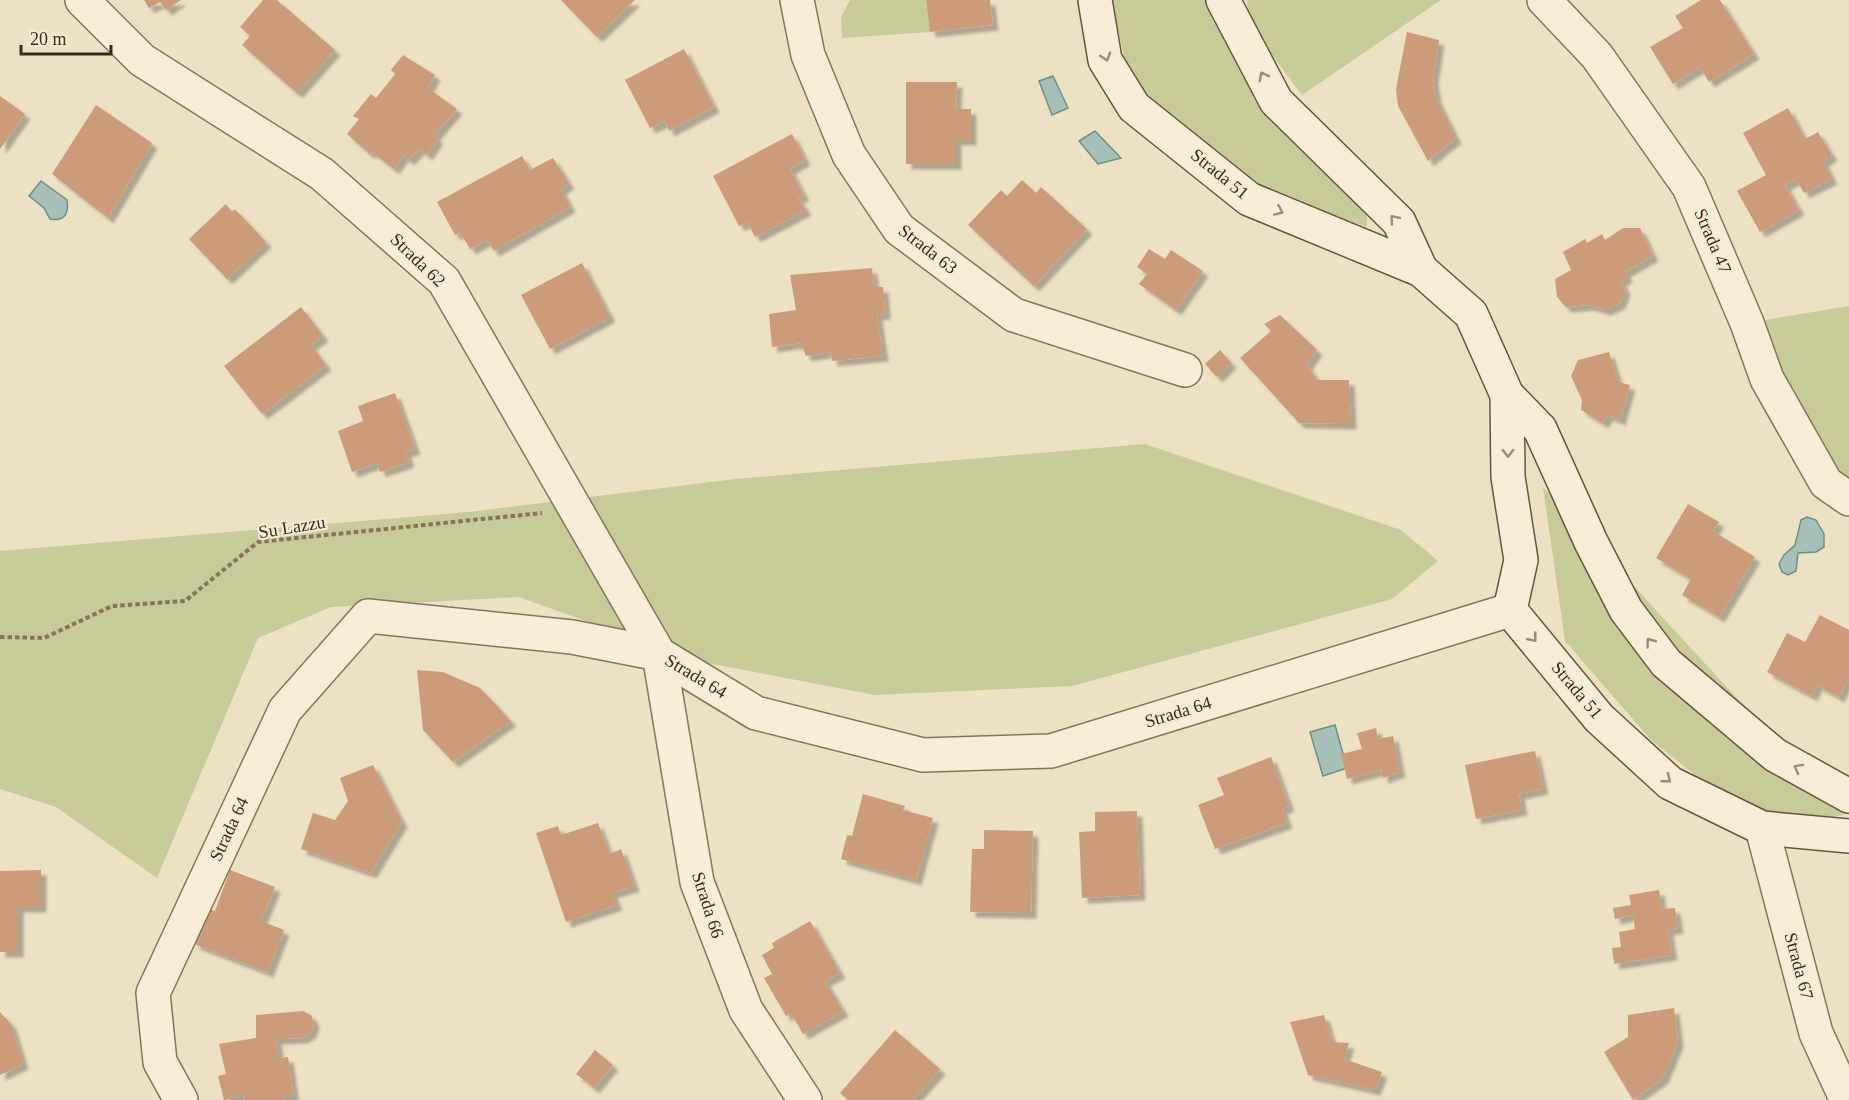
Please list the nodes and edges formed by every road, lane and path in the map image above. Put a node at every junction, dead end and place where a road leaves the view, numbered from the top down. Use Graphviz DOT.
graph roads {
  1 [pos="82,0"];
  2 [pos="797,0"];
  3 [pos="1095,0"];
  4 [pos="1223,0"];
  5 [pos="1544,0"];
  6 [pos="1421,270"];
  7 [pos="1185,369"];
  8 [pos="1507,395"];
  9 [pos="1849,499"];
  10 [pos="578,513"];
  11 [pos="1510,610"];
  12 [pos="0,637"];
  13 [pos="659,654"];
  14 [pos="1849,796"];
  15 [pos="1762,828"];
  16 [pos="1849,836"];
  17 [pos="1849,1097"];
  18 [pos="181,1100"];
  19 [pos="806,1100"];
  1 -- 10 [label="street, Strada 62"];
  2 -- 7 [label="street, Strada 63"];
  3 -- 6 [label="street, Strada 51, one-way"];
  6 -- 4 [label="street, Strada 51, one-way"];
  5 -- 9 [label="street, Strada 47"];
  6 -- 8 [label="street, Strada 51"];
  8 -- 11 [label="street, Strada 51, one-way"];
  14 -- 8 [label="street, Strada 51, one-way"];
  10 -- 12 [label="path, Su Lazzu"];
  10 -- 13 [label="street, Strada 62"];
  11 -- 13 [label="street, Strada 64"];
  11 -- 15 [label="street, Strada 51, one-way"];
  13 -- 18 [label="street, Strada 64"];
  13 -- 19 [label="street, Strada 66"];
  15 -- 16 [label="street, Strada 51"];
  15 -- 17 [label="street, Strada 67"];
}
